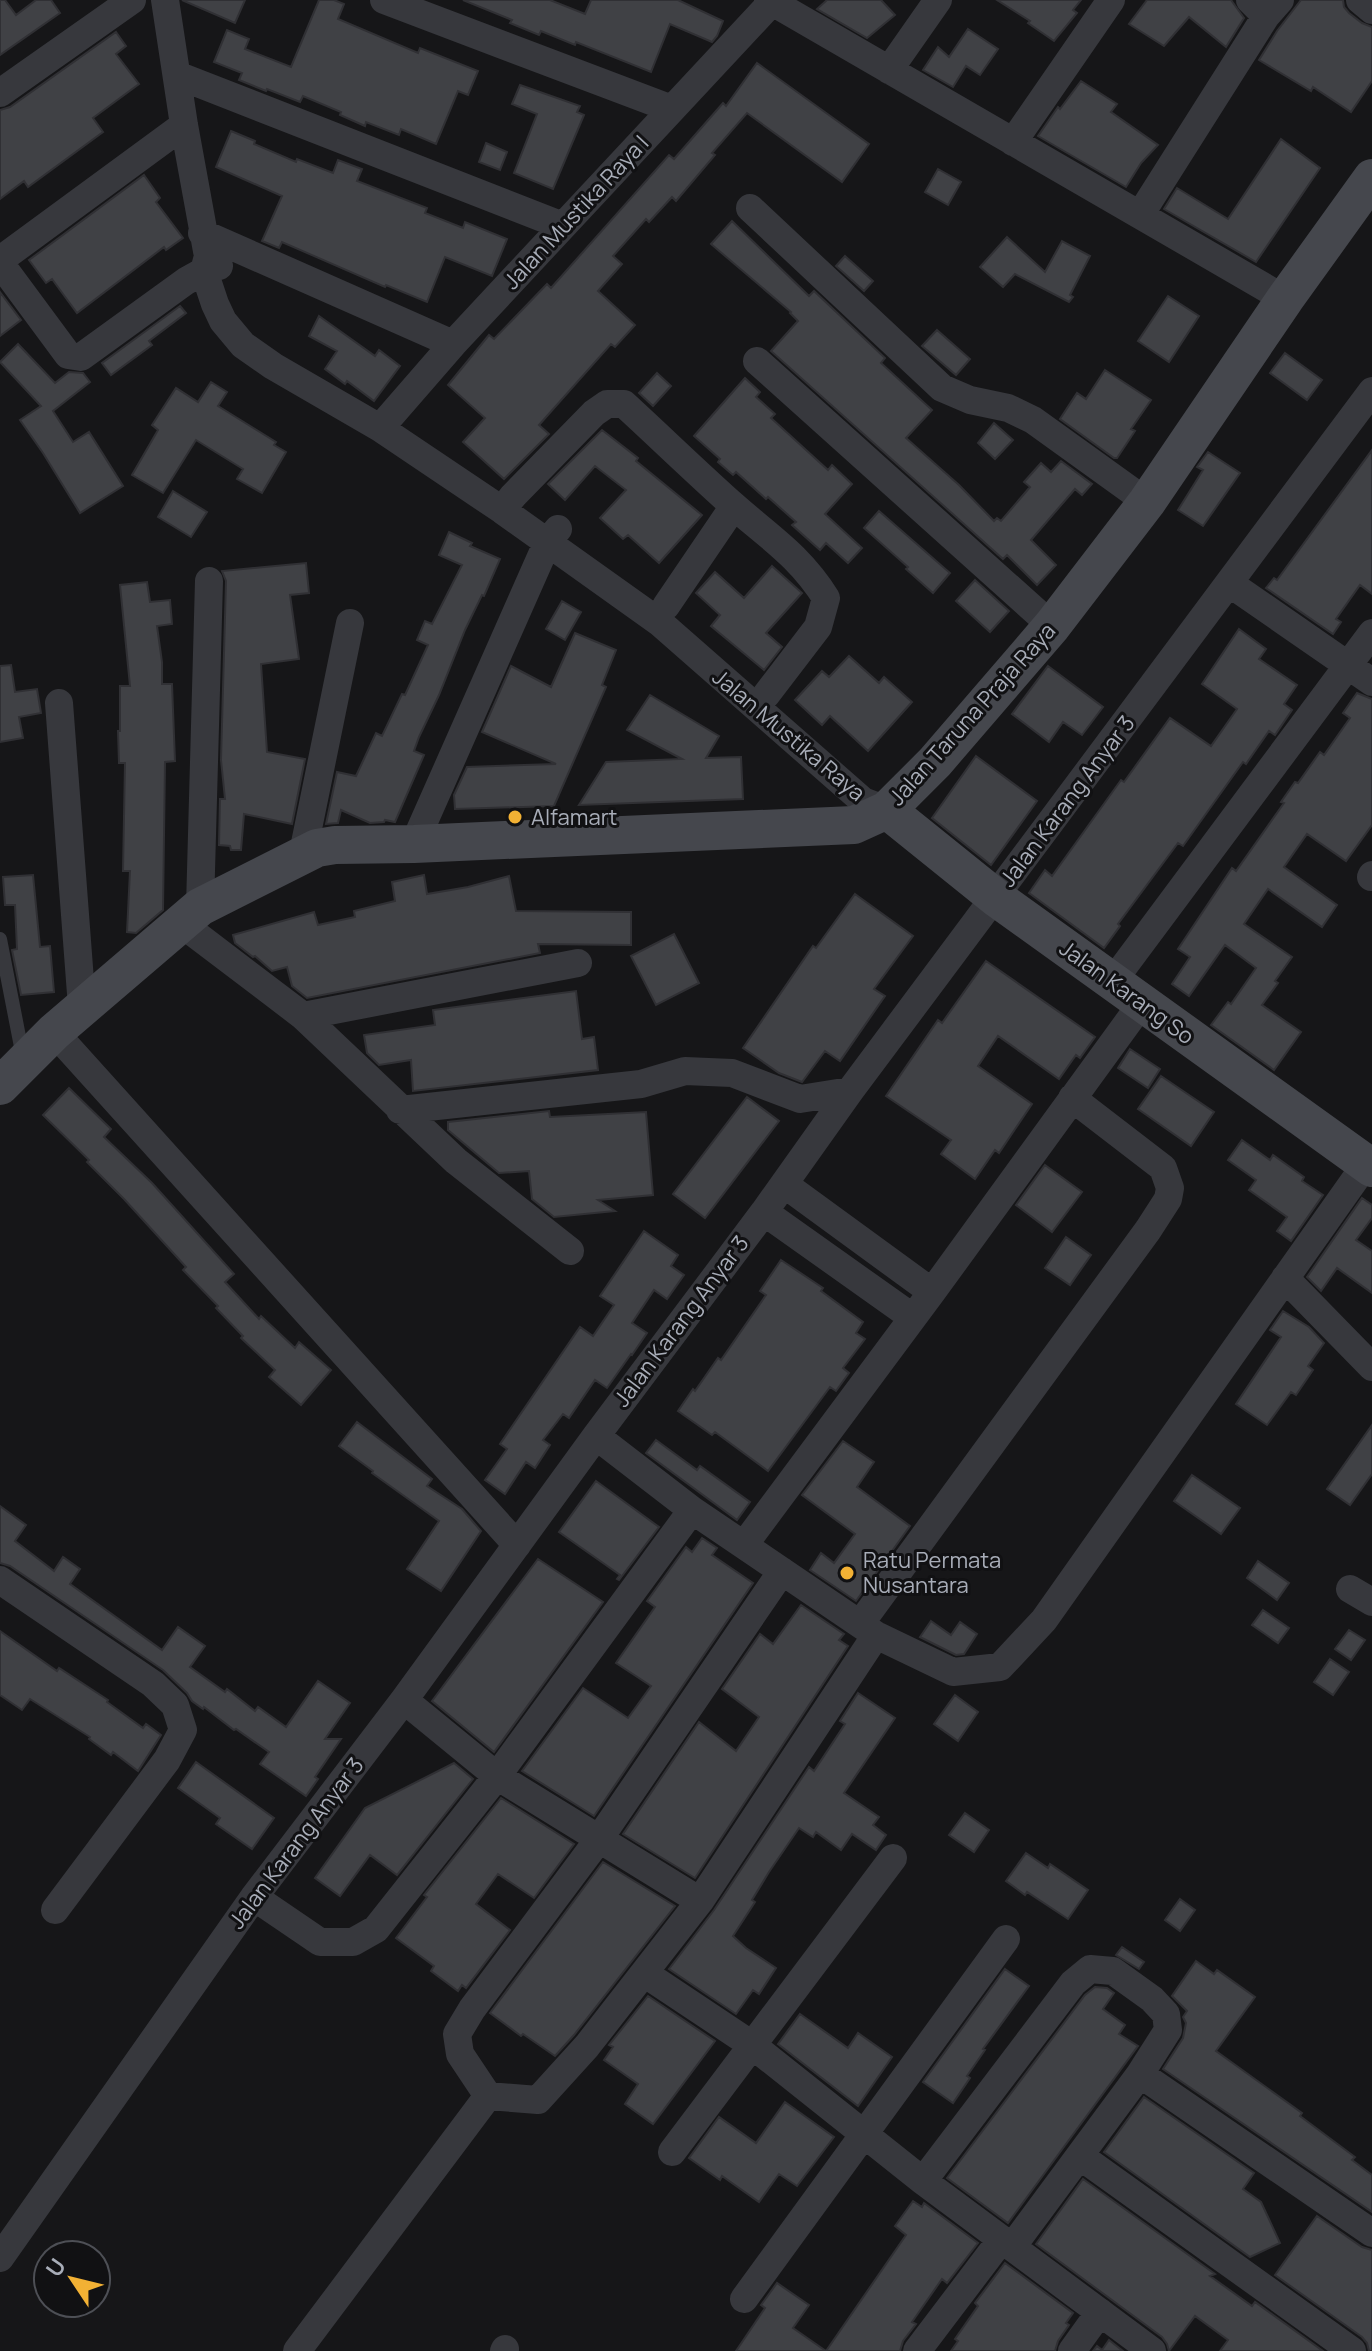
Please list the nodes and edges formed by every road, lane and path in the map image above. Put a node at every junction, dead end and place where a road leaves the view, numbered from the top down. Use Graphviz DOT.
graph roads {
  1 [pos="132,0"];
  2 [pos="165,0"];
  3 [pos="384,0"];
  4 [pos="938,0"];
  5 [pos="1111,0"];
  6 [pos="1360,0"];
  7 [pos="774,1"];
  8 [pos="1265,5"];
  9 [pos="1372,10"];
  10 [pos="889,70"];
  11 [pos="177,75"];
  12 [pos="0,93"];
  13 [pos="672,109"];
  14 [pos="184,125"];
  15 [pos="1013,142"];
  16 [pos="1372,178"];
  17 [pos="750,208"];
  18 [pos="1140,215"];
  19 [pos="563,226"];
  20 [pos="208,257"];
  21 [pos="0,262"];
  22 [pos="1285,299"];
  23 [pos="453,344"];
  24 [pos="757,361"];
  25 [pos="1372,391"];
  26 [pos="384,421"];
  27 [pos="1147,502"];
  28 [pos="508,503"];
  29 [pos="734,506"];
  30 [pos="553,535"];
  31 [pos="209,581"];
  32 [pos="1229,583"];
  33 [pos="666,606"];
  34 [pos="350,623"];
  35 [pos="1052,626"];
  36 [pos="1372,633"];
  37 [pos="1360,674"];
  38 [pos="766,695"];
  39 [pos="59,703"];
  40 [pos="887,810"];
  41 [pos="414,844"];
  42 [pos="303,853"];
  43 [pos="995,897"];
  44 [pos="191,915"];
  45 [pos="0,939"];
  46 [pos="578,963"];
  47 [pos="1128,992"];
  48 [pos="303,1016"];
  49 [pos="68,1020"];
  50 [pos="12,1074"];
  51 [pos="850,1091"];
  52 [pos="1072,1098"];
  53 [pos="400,1110"];
  54 [pos="1369,1166"];
  55 [pos="784,1184"];
  56 [pos="764,1212"];
  57 [pos="570,1251"];
  58 [pos="1285,1278"];
  59 [pos="932,1292"];
  60 [pos="912,1317"];
  61 [pos="1372,1367"];
  62 [pos="596,1436"];
  63 [pos="692,1510"];
  64 [pos="517,1545"];
  65 [pos="744,1545"];
  66 [pos="782,1571"];
  67 [pos="0,1580"];
  68 [pos="868,1630"];
  69 [pos="404,1700"];
  70 [pos="497,1776"];
  71 [pos="599,1839"];
  72 [pos="893,1858"];
  73 [pos="254,1897"];
  74 [pos="700,1901"];
  75 [pos="55,1910"];
  76 [pos="1006,1939"];
  77 [pos="644,1973"];
  78 [pos="752,2045"];
  79 [pos="1140,2074"];
  80 [pos="488,2096"];
  81 [pos="863,2133"];
  82 [pos="672,2152"];
  83 [pos="1080,2156"];
  84 [pos="923,2181"];
  85 [pos="1372,2233"];
  86 [pos="1007,2244"];
  87 [pos="0,2258"];
  88 [pos="744,2299"];
  89 [pos="1100,2312"];
  90 [pos="297,2351"];
  91 [pos="917,2351"];
  92 [pos="1072,2351"];
  93 [pos="1152,2351"];
  94 [pos="1352,2351"];
  1 -- 12 [label="street"];
  2 -- 11 [label="street, Jalan Mustika Raya"];
  3 -- 13 [label="street"];
  4 -- 10 [label="street"];
  5 -- 15 [label="street"];
  6 -- 9 [label="street"];
  7 -- 10 [label="street"];
  7 -- 13 [label="street, Jalan Mustika Raya I"];
  8 -- 18 [label="street"];
  10 -- 15 [label="street"];
  11 -- 14 [label="street, Jalan Mustika Raya"];
  11 -- 19 [label="street"];
  13 -- 19 [label="street, Jalan Mustika Raya I"];
  14 -- 20 [label="street, Jalan Mustika Raya"];
  14 -- 21 [label="street"];
  15 -- 18 [label="street"];
  16 -- 22 [label="street, Jalan Taruna Praja Raya"];
  17 -- 27 [label="street"];
  18 -- 22 [label="street"];
  19 -- 23 [label="street, Jalan Mustika Raya I"];
  20 -- 21 [label="street"];
  20 -- 23 [label="street"];
  20 -- 26 [label="street, Jalan Mustika Raya"];
  22 -- 27 [label="street, Jalan Taruna Praja Raya"];
  23 -- 26 [label="street, Jalan Mustika Raya I"];
  24 -- 35 [label="street"];
  25 -- 32 [label="street, Jalan Karang Anyar 3"];
  26 -- 28 [label="street, Jalan Mustika Raya"];
  27 -- 35 [label="street, Jalan Taruna Praja Raya"];
  28 -- 29 [label="street"];
  28 -- 30 [label="street, Jalan Mustika Raya"];
  29 -- 33 [label="street"];
  29 -- 38 [label="street"];
  30 -- 33 [label="street, Jalan Mustika Raya"];
  30 -- 40 [label="street, Jalan Mustika Raya"];
  30 -- 41 [label="street"];
  31 -- 44 [label="street"];
  32 -- 37 [label="street"];
  32 -- 43 [label="street, Jalan Karang Anyar 3"];
  33 -- 38 [label="street, Jalan Mustika Raya"];
  34 -- 42 [label="street"];
  35 -- 40 [label="street, Jalan Taruna Praja Raya"];
  36 -- 37 [label="street"];
  37 -- 47 [label="street"];
  38 -- 40 [label="street, Jalan Mustika Raya"];
  39 -- 49 [label="street"];
  40 -- 41 [label="street, Jalan Taruna Praja Raya"];
  40 -- 43 [label="street, Jalan Karang So"];
  41 -- 42 [label="street, Jalan Taruna Praja Raya"];
  42 -- 44 [label="street, Jalan Taruna Praja Raya"];
  43 -- 47 [label="street, Jalan Karang So"];
  43 -- 51 [label="street, Jalan Karang Anyar 3"];
  44 -- 48 [label="street"];
  44 -- 49 [label="street, Jalan Taruna Praja Raya"];
  45 -- 50 [label="lane"];
  46 -- 48 [label="street"];
  47 -- 52 [label="street"];
  47 -- 54 [label="street, Jalan Karang So"];
  48 -- 53 [label="street"];
  49 -- 50 [label="street, Jalan Taruna Praja Raya"];
  49 -- 64 [label="street"];
  51 -- 53 [label="street"];
  51 -- 55 [label="street, Jalan Karang Anyar 3"];
  52 -- 59 [label="street"];
  52 -- 68 [label="street"];
  53 -- 57 [label="street"];
  54 -- 58 [label="street"];
  55 -- 56 [label="street, Jalan Karang Anyar 3"];
  55 -- 59 [label="street"];
  56 -- 60 [label="street"];
  56 -- 62 [label="street, Jalan Karang Anyar 3"];
  58 -- 61 [label="street"];
  58 -- 68 [label="street"];
  59 -- 60 [label="street"];
  60 -- 65 [label="street"];
  62 -- 63 [label="street"];
  62 -- 64 [label="street, Jalan Karang Anyar 3"];
  63 -- 65 [label="street"];
  63 -- 70 [label="street"];
  64 -- 69 [label="street, Jalan Karang Anyar 3"];
  65 -- 66 [label="street"];
  66 -- 68 [label="street"];
  66 -- 71 [label="street"];
  67 -- 75 [label="street"];
  68 -- 74 [label="street"];
  69 -- 70 [label="street"];
  69 -- 73 [label="street, Jalan Karang Anyar 3"];
  70 -- 71 [label="street"];
  70 -- 73 [label="street"];
  71 -- 74 [label="street"];
  71 -- 80 [label="street"];
  72 -- 78 [label="street"];
  73 -- 87 [label="street, Jalan Karang Anyar 3"];
  74 -- 77 [label="street"];
  76 -- 81 [label="street"];
  77 -- 78 [label="street"];
  77 -- 80 [label="street"];
  78 -- 81 [label="street"];
  78 -- 82 [label="street"];
  79 -- 83 [label="street"];
  79 -- 84 [label="street"];
  79 -- 85 [label="street"];
  80 -- 90 [label="street"];
  81 -- 84 [label="street"];
  81 -- 88 [label="street"];
  83 -- 86 [label="street"];
  83 -- 94 [label="street"];
  84 -- 86 [label="street"];
  86 -- 89 [label="street"];
  86 -- 91 [label="street"];
  89 -- 92 [label="street"];
  89 -- 93 [label="street"];
}
